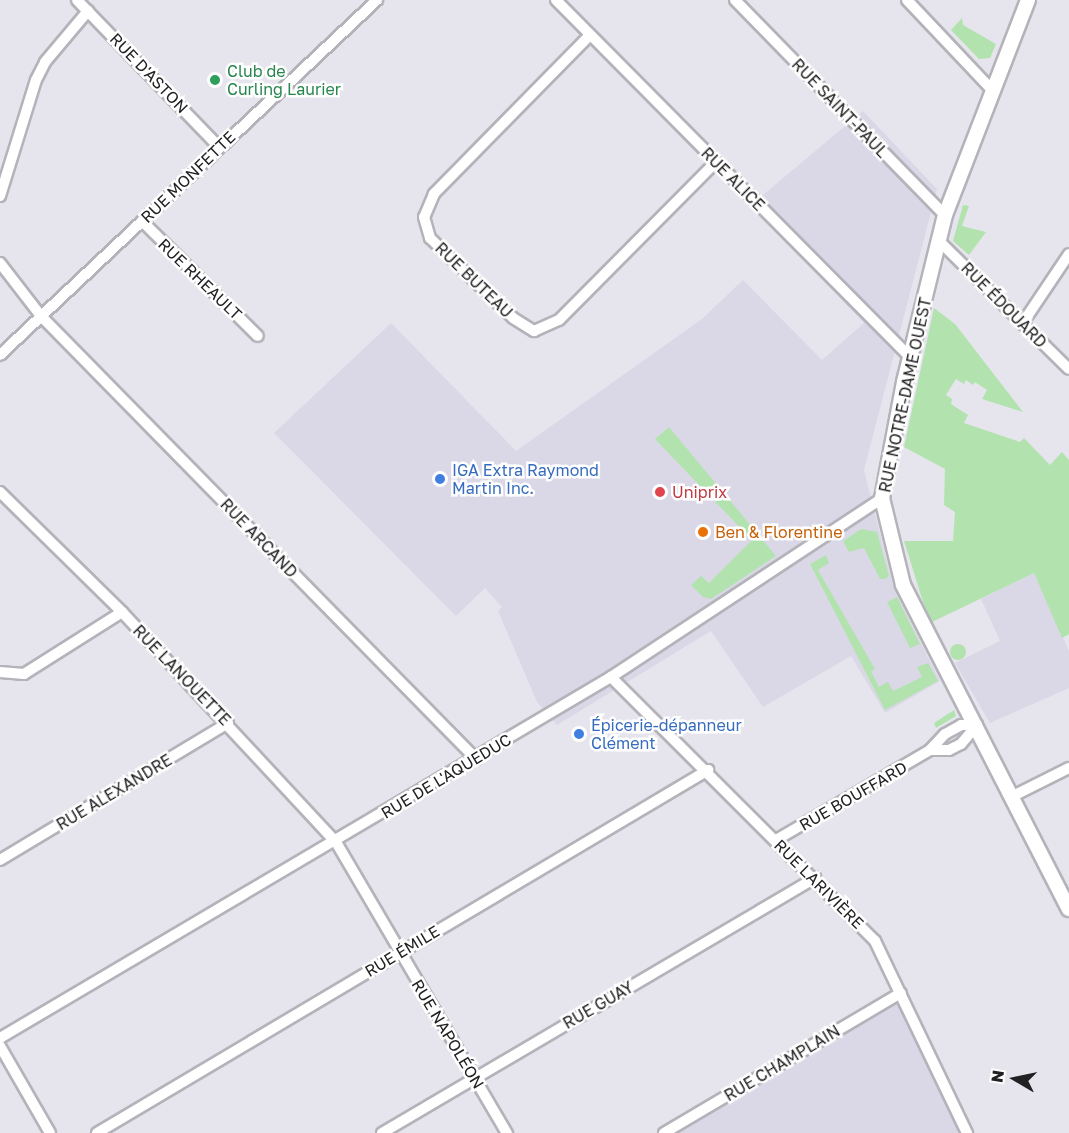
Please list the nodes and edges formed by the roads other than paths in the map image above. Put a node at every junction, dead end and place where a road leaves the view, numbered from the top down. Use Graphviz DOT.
graph roads {
  1 [pos="77,0"];
  2 [pos="377,0"];
  3 [pos="556,0"];
  4 [pos="735,0"];
  5 [pos="907,0"];
  6 [pos="1028,0"];
  7 [pos="88,11"];
  8 [pos="590,35"];
  9 [pos="992,90"];
  10 [pos="219,147"];
  11 [pos="716,162"];
  12 [pos="0,196"];
  13 [pos="945,215"];
  14 [pos="142,221"];
  15 [pos="939,241"];
  16 [pos="1069,254"];
  17 [pos="0,263"];
  18 [pos="42,316"];
  19 [pos="1022,324"];
  20 [pos="258,336"];
  21 [pos="0,355"];
  22 [pos="910,357"];
  23 [pos="1069,369"];
  24 [pos="0,492"];
  25 [pos="882,498"];
  26 [pos="122,612"];
  27 [pos="0,672"];
  28 [pos="611,677"];
  29 [pos="228,723"];
  30 [pos="977,725"];
  31 [pos="930,750"];
  32 [pos="476,759"];
  33 [pos="1069,768"];
  34 [pos="708,770"];
  35 [pos="1013,796"];
  36 [pos="776,840"];
  37 [pos="336,842"];
  38 [pos="0,860"];
  39 [pos="814,878"];
  40 [pos="1069,909"];
  41 [pos="399,953"];
  42 [pos="901,993"];
  43 [pos="0,1038"];
  44 [pos="0,1046"];
  45 [pos="474,1078"];
  46 [pos="50,1133"];
  47 [pos="97,1133"];
  48 [pos="382,1133"];
  49 [pos="507,1133"];
  50 [pos="664,1133"];
  51 [pos="967,1133"];
  1 -- 7 [label="street, RUE D'ASTON"];
  2 -- 10 [label="street, RUE MONFETTE"];
  3 -- 8 [label="street, RUE ALICE"];
  4 -- 13 [label="street, RUE SAINT-PAUL"];
  5 -- 9 [label="street"];
  6 -- 9 [label="street, RUE NOTRE-DAME OUEST"];
  7 -- 10 [label="street, RUE D'ASTON"];
  7 -- 12 [label="street"];
  8 -- 11 [label="street, RUE ALICE"];
  8 -- 11 [label="street, RUE BUTEAU"];
  9 -- 13 [label="street, RUE NOTRE-DAME OUEST"];
  10 -- 14 [label="street, RUE MONFETTE"];
  11 -- 22 [label="street, RUE ALICE"];
  13 -- 15 [label="street, RUE NOTRE-DAME OUEST"];
  14 -- 18 [label="street, RUE MONFETTE"];
  14 -- 20 [label="street, RUE RHEAULT"];
  15 -- 19 [label="street, RUE ÉDOUARD"];
  15 -- 22 [label="street, RUE NOTRE-DAME OUEST"];
  16 -- 19 [label="street"];
  17 -- 18 [label="street, RUE ARCAND"];
  18 -- 21 [label="street, RUE MONFETTE"];
  18 -- 32 [label="street, RUE ARCAND"];
  19 -- 23 [label="street, RUE ÉDOUARD"];
  22 -- 25 [label="street, RUE NOTRE-DAME OUEST"];
  24 -- 26 [label="street"];
  25 -- 28 [label="street, RUE DE L'AQUEDUC"];
  25 -- 30 [label="street, RUE NOTRE-DAME OUEST"];
  26 -- 27 [label="street, RUE LANOUETTE"];
  26 -- 29 [label="street, RUE LANOUETTE"];
  28 -- 32 [label="street, RUE DE L'AQUEDUC"];
  28 -- 34 [label="street, RUE LARIVIÈRE"];
  29 -- 37 [label="street, RUE LANOUETTE"];
  29 -- 38 [label="street, RUE ALEXANDRE"];
  30 -- 31 [label="street, RUE BOUFFARD"];
  30 -- 31 [label="street, RUE BOUFFARD"];
  30 -- 35 [label="street, RUE NOTRE-DAME OUEST"];
  31 -- 36 [label="street, RUE BOUFFARD"];
  32 -- 37 [label="street, RUE DE L'AQUEDUC"];
  33 -- 35 [label="street"];
  34 -- 36 [label="street, RUE LARIVIÈRE"];
  34 -- 41 [label="street, RUE ÉMILE"];
  35 -- 40 [label="street, RUE NOTRE-DAME OUEST"];
  36 -- 39 [label="street, RUE LARIVIÈRE"];
  37 -- 41 [label="street, RUE NAPOLÉON"];
  37 -- 43 [label="street, RUE DE L'AQUEDUC"];
  39 -- 42 [label="street, RUE LARIVIÈRE"];
  39 -- 45 [label="street, RUE GUAY"];
  41 -- 45 [label="street, RUE NAPOLÉON"];
  41 -- 47 [label="street, RUE ÉMILE"];
  42 -- 50 [label="street, RUE CHAMPLAIN"];
  42 -- 51 [label="street, RUE LARIVIÈRE"];
  44 -- 46 [label="street"];
  45 -- 48 [label="street, RUE GUAY"];
  45 -- 49 [label="street, RUE NAPOLÉON"];
}
